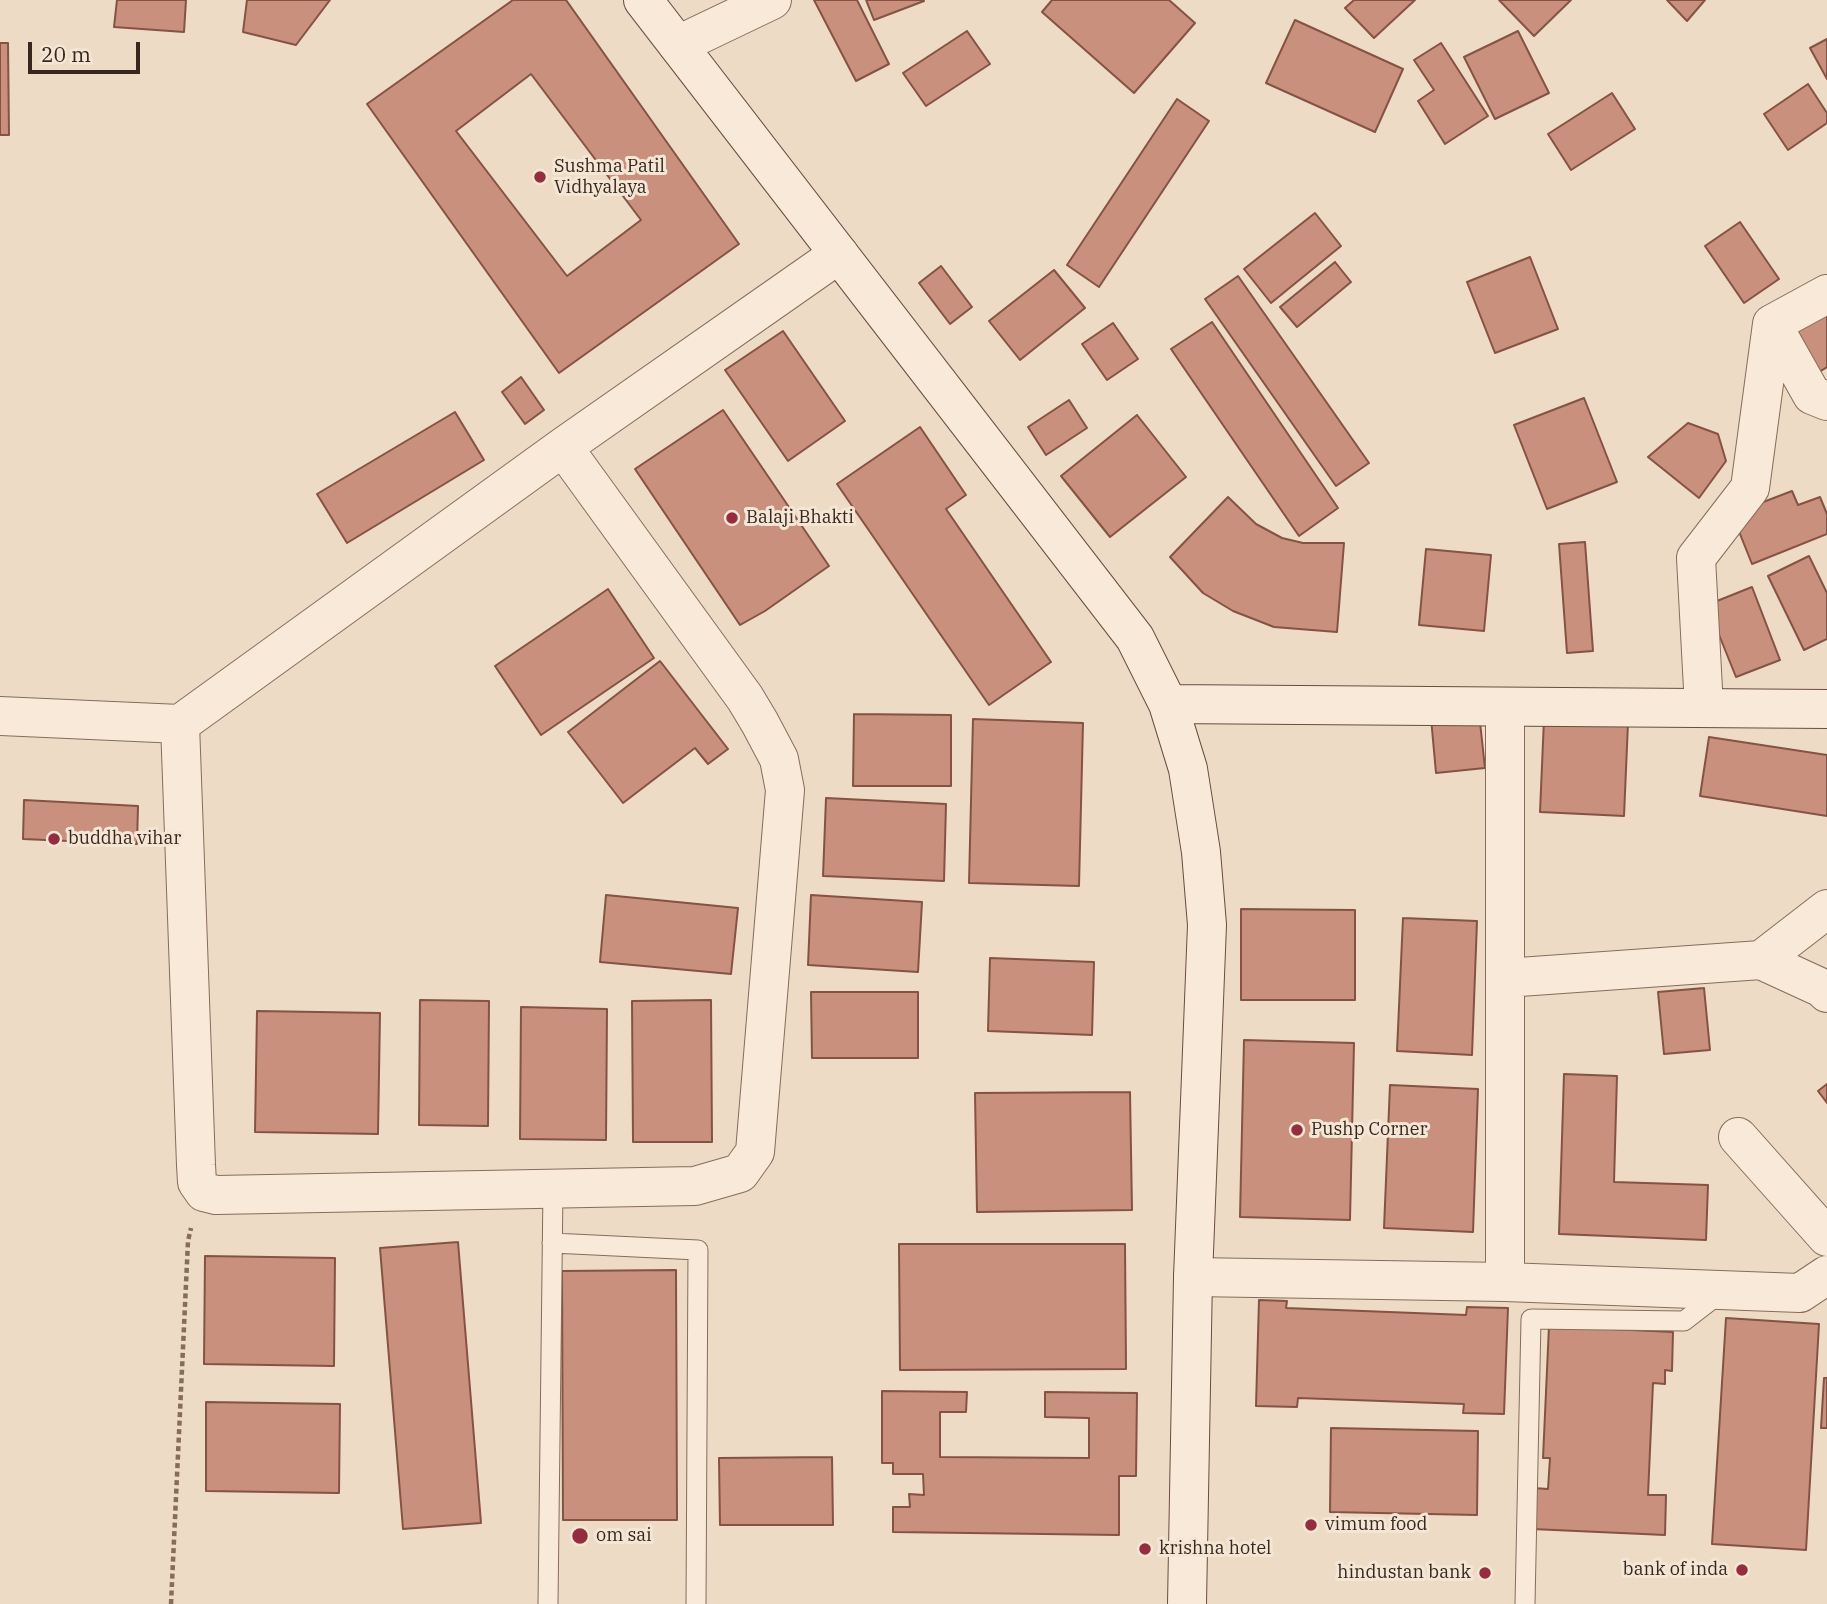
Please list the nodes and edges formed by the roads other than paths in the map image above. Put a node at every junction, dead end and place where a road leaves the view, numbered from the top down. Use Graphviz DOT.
graph roads {
  1 [pos="643,0"];
  2 [pos="772,0"];
  3 [pos="678,45"];
  4 [pos="839,254"];
  5 [pos="1827,294"];
  6 [pos="1772,324"];
  7 [pos="1827,401"];
  8 [pos="563,447"];
  9 [pos="1168,704"];
  10 [pos="1506,707"];
  11 [pos="1704,708"];
  12 [pos="1827,709"];
  13 [pos="0,716"];
  14 [pos="180,724"];
  15 [pos="1827,909"];
  16 [pos="1761,960"];
  17 [pos="1505,978"];
  18 [pos="1827,993"];
  19 [pos="1738,1137"];
  20 [pos="553,1188"];
  21 [pos="1827,1237"];
  22 [pos="552,1243"];
  23 [pos="1827,1275"];
  24 [pos="1192,1277"];
  25 [pos="1504,1282"];
  26 [pos="1723,1290"];
  27 [pos="548,1604"];
  28 [pos="696,1604"];
  29 [pos="1187,1604"];
  30 [pos="1525,1604"];
  1 -- 3 [label="street"];
  2 -- 3 [label="street"];
  3 -- 4 [label="street"];
  4 -- 8 [label="street"];
  4 -- 9 [label="street"];
  5 -- 6 [label="street"];
  6 -- 7 [label="street"];
  6 -- 11 [label="street"];
  8 -- 14 [label="street"];
  8 -- 20 [label="street"];
  9 -- 10 [label="street"];
  9 -- 24 [label="street"];
  10 -- 11 [label="street"];
  10 -- 17 [label="street"];
  11 -- 12 [label="street"];
  13 -- 14 [label="street"];
  14 -- 20 [label="street"];
  15 -- 16 [label="street"];
  16 -- 17 [label="street"];
  16 -- 18 [label="street"];
  17 -- 25 [label="street"];
  19 -- 21 [label="street"];
  20 -- 22 [label="lane"];
  22 -- 27 [label="lane"];
  22 -- 28 [label="lane"];
  23 -- 26 [label="street"];
  24 -- 25 [label="street"];
  24 -- 29 [label="street"];
  25 -- 26 [label="street"];
  26 -- 30 [label="lane"];
}
